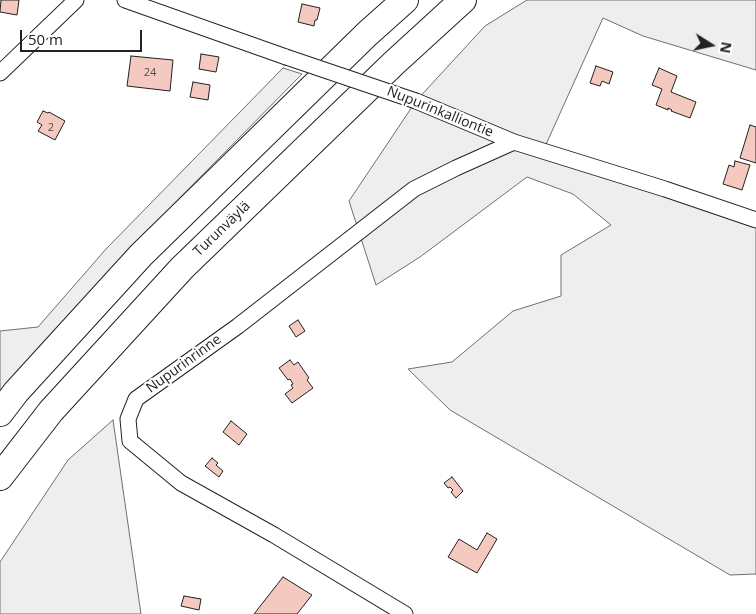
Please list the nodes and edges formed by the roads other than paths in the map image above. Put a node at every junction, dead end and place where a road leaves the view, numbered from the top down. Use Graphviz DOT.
graph roads {
  1 [pos="76,0"];
  2 [pos="125,0"];
  3 [pos="405,0"];
  4 [pos="463,0"];
  5 [pos="0,73"];
  6 [pos="514,142"];
  7 [pos="756,220"];
  8 [pos="0,413"];
  9 [pos="0,477"];
  10 [pos="405,614"];
  1 -- 5 [label="street"];
  2 -- 6 [label="street, Nupurinkalliontie, bridge"];
  3 -- 8 [label="highway"];
  4 -- 9 [label="highway, Turunväylä"];
  6 -- 7 [label="street, Nupurinkalliontie"];
  6 -- 10 [label="street, Nupurinrinne"];
}
